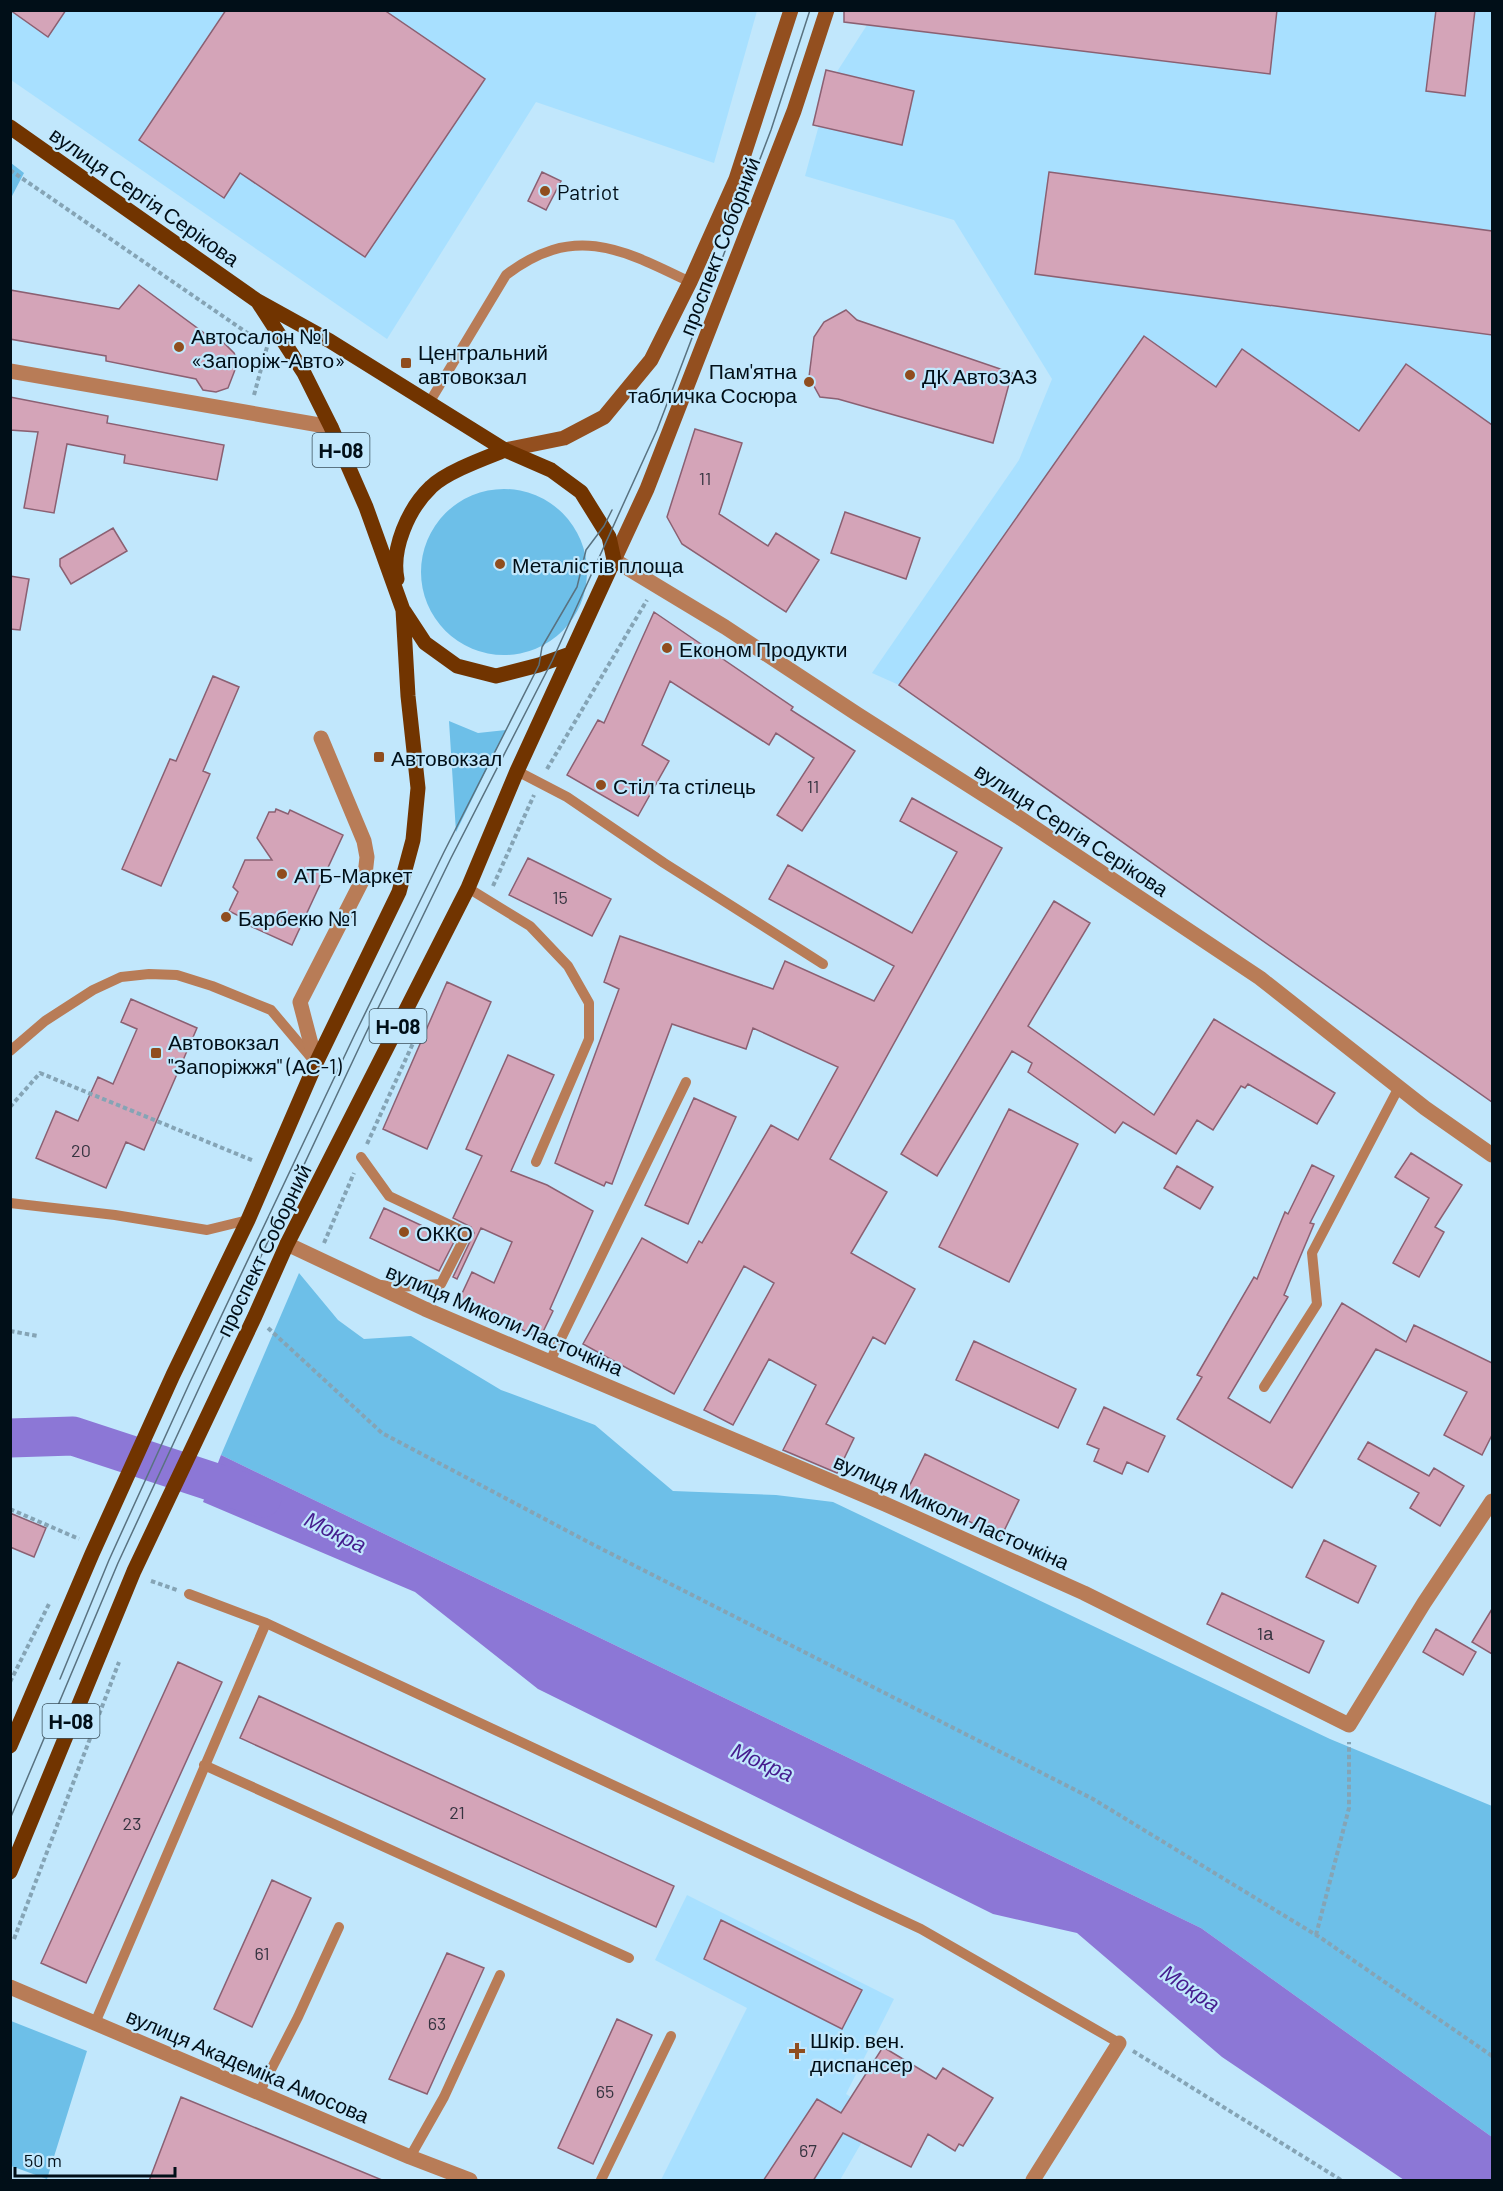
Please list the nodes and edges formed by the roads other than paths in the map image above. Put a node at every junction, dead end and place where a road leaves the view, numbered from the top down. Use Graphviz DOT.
graph roads {
  1 [pos="791,10"];
  2 [pos="827,10"];
  3 [pos="10,126"];
  4 [pos="690,282"];
  5 [pos="256,300"];
  6 [pos="10,371"];
  7 [pos="429,404"];
  8 [pos="331,427"];
  9 [pos="506,450"];
  10 [pos="614,560"];
  11 [pos="403,610"];
  12 [pos="570,654"];
  13 [pos="321,738"];
  14 [pos="517,771"];
  15 [pos="468,888"];
  16 [pos="823,964"];
  17 [pos="10,1051"];
  18 [pos="316,1062"];
  19 [pos="686,1082"];
  20 [pos="1399,1087"];
  21 [pos="1492,1155"];
  22 [pos="361,1157"];
  23 [pos="536,1162"];
  24 [pos="10,1203"];
  25 [pos="248,1220"];
  26 [pos="294,1247"];
  27 [pos="372,1284"];
  28 [pos="550,1361"];
  29 [pos="1264,1387"];
  30 [pos="1492,1501"];
  31 [pos="189,1594"];
  32 [pos="266,1623"];
  33 [pos="10,1746"];
  34 [pos="204,1765"];
  35 [pos="10,1872"];
  36 [pos="339,1927"];
  37 [pos="629,1958"];
  38 [pos="500,1975"];
  39 [pos="10,1987"];
  40 [pos="95,2023"];
  41 [pos="671,2036"];
  42 [pos="1119,2043"];
  43 [pos="259,2093"];
  44 [pos="410,2157"];
  45 [pos="470,2181"];
  46 [pos="601,2181"];
  47 [pos="1033,2181"];
  1 -- 4 [label="main road, проспект Соборний"];
  2 -- 10 [label="main road, проспект Соборний"];
  3 -- 5 [label="main road, вулиця Сергія Серікова / Н-08"];
  4 -- 7 [label="lane"];
  4 -- 9 [label="main road, проспект Соборний"];
  5 -- 7 [label="main road, вулиця Сергія Серікова / Н-08"];
  5 -- 8 [label="main road, вулиця Сергія Серікова / Н-08"];
  6 -- 8 [label="street"];
  7 -- 9 [label="main road, вулиця Сергія Серікова / Н-08"];
  8 -- 11 [label="main road, вулиця Сергія Серікова / Н-08"];
  9 -- 10 [label="main road, Н-08"];
  9 -- 11 [label="main road"];
  10 -- 12 [label="main road, Н-08"];
  10 -- 20 [label="street, вулиця Сергія Серікова"];
  11 -- 12 [label="main road"];
  11 -- 18 [label="main road, проспект Соборний / Н-08"];
  12 -- 14 [label="main road, проспект Соборний / Н-08"];
  13 -- 18 [label="street"];
  14 -- 15 [label="main road, проспект Соборний / Н-08"];
  14 -- 16 [label="lane"];
  15 -- 23 [label="lane"];
  15 -- 26 [label="main road, проспект Соборний / Н-08"];
  17 -- 18 [label="lane"];
  18 -- 25 [label="main road, проспект Соборний / Н-08"];
  19 -- 28 [label="lane"];
  20 -- 21 [label="street, вулиця Сергія Серікова"];
  20 -- 29 [label="lane"];
  22 -- 27 [label="lane"];
  24 -- 25 [label="lane"];
  25 -- 33 [label="main road, проспект Соборний / Н-08"];
  26 -- 27 [label="street, вулиця Миколи Ласточкіна"];
  26 -- 35 [label="main road, проспект Соборний / Н-08"];
  27 -- 28 [label="street, вулиця Миколи Ласточкіна"];
  28 -- 30 [label="street, вулиця Миколи Ласточкіна"];
  31 -- 32 [label="lane"];
  32 -- 34 [label="lane"];
  32 -- 42 [label="lane"];
  34 -- 37 [label="lane"];
  34 -- 40 [label="lane"];
  36 -- 43 [label="lane"];
  38 -- 44 [label="lane"];
  39 -- 40 [label="street, вулиця Академіка Амосова"];
  40 -- 43 [label="street, вулиця Академіка Амосова"];
  41 -- 46 [label="lane"];
  42 -- 47 [label="street"];
  43 -- 44 [label="street, вулиця Академіка Амосова"];
  44 -- 45 [label="street, вулиця Академіка Амосова"];
}
